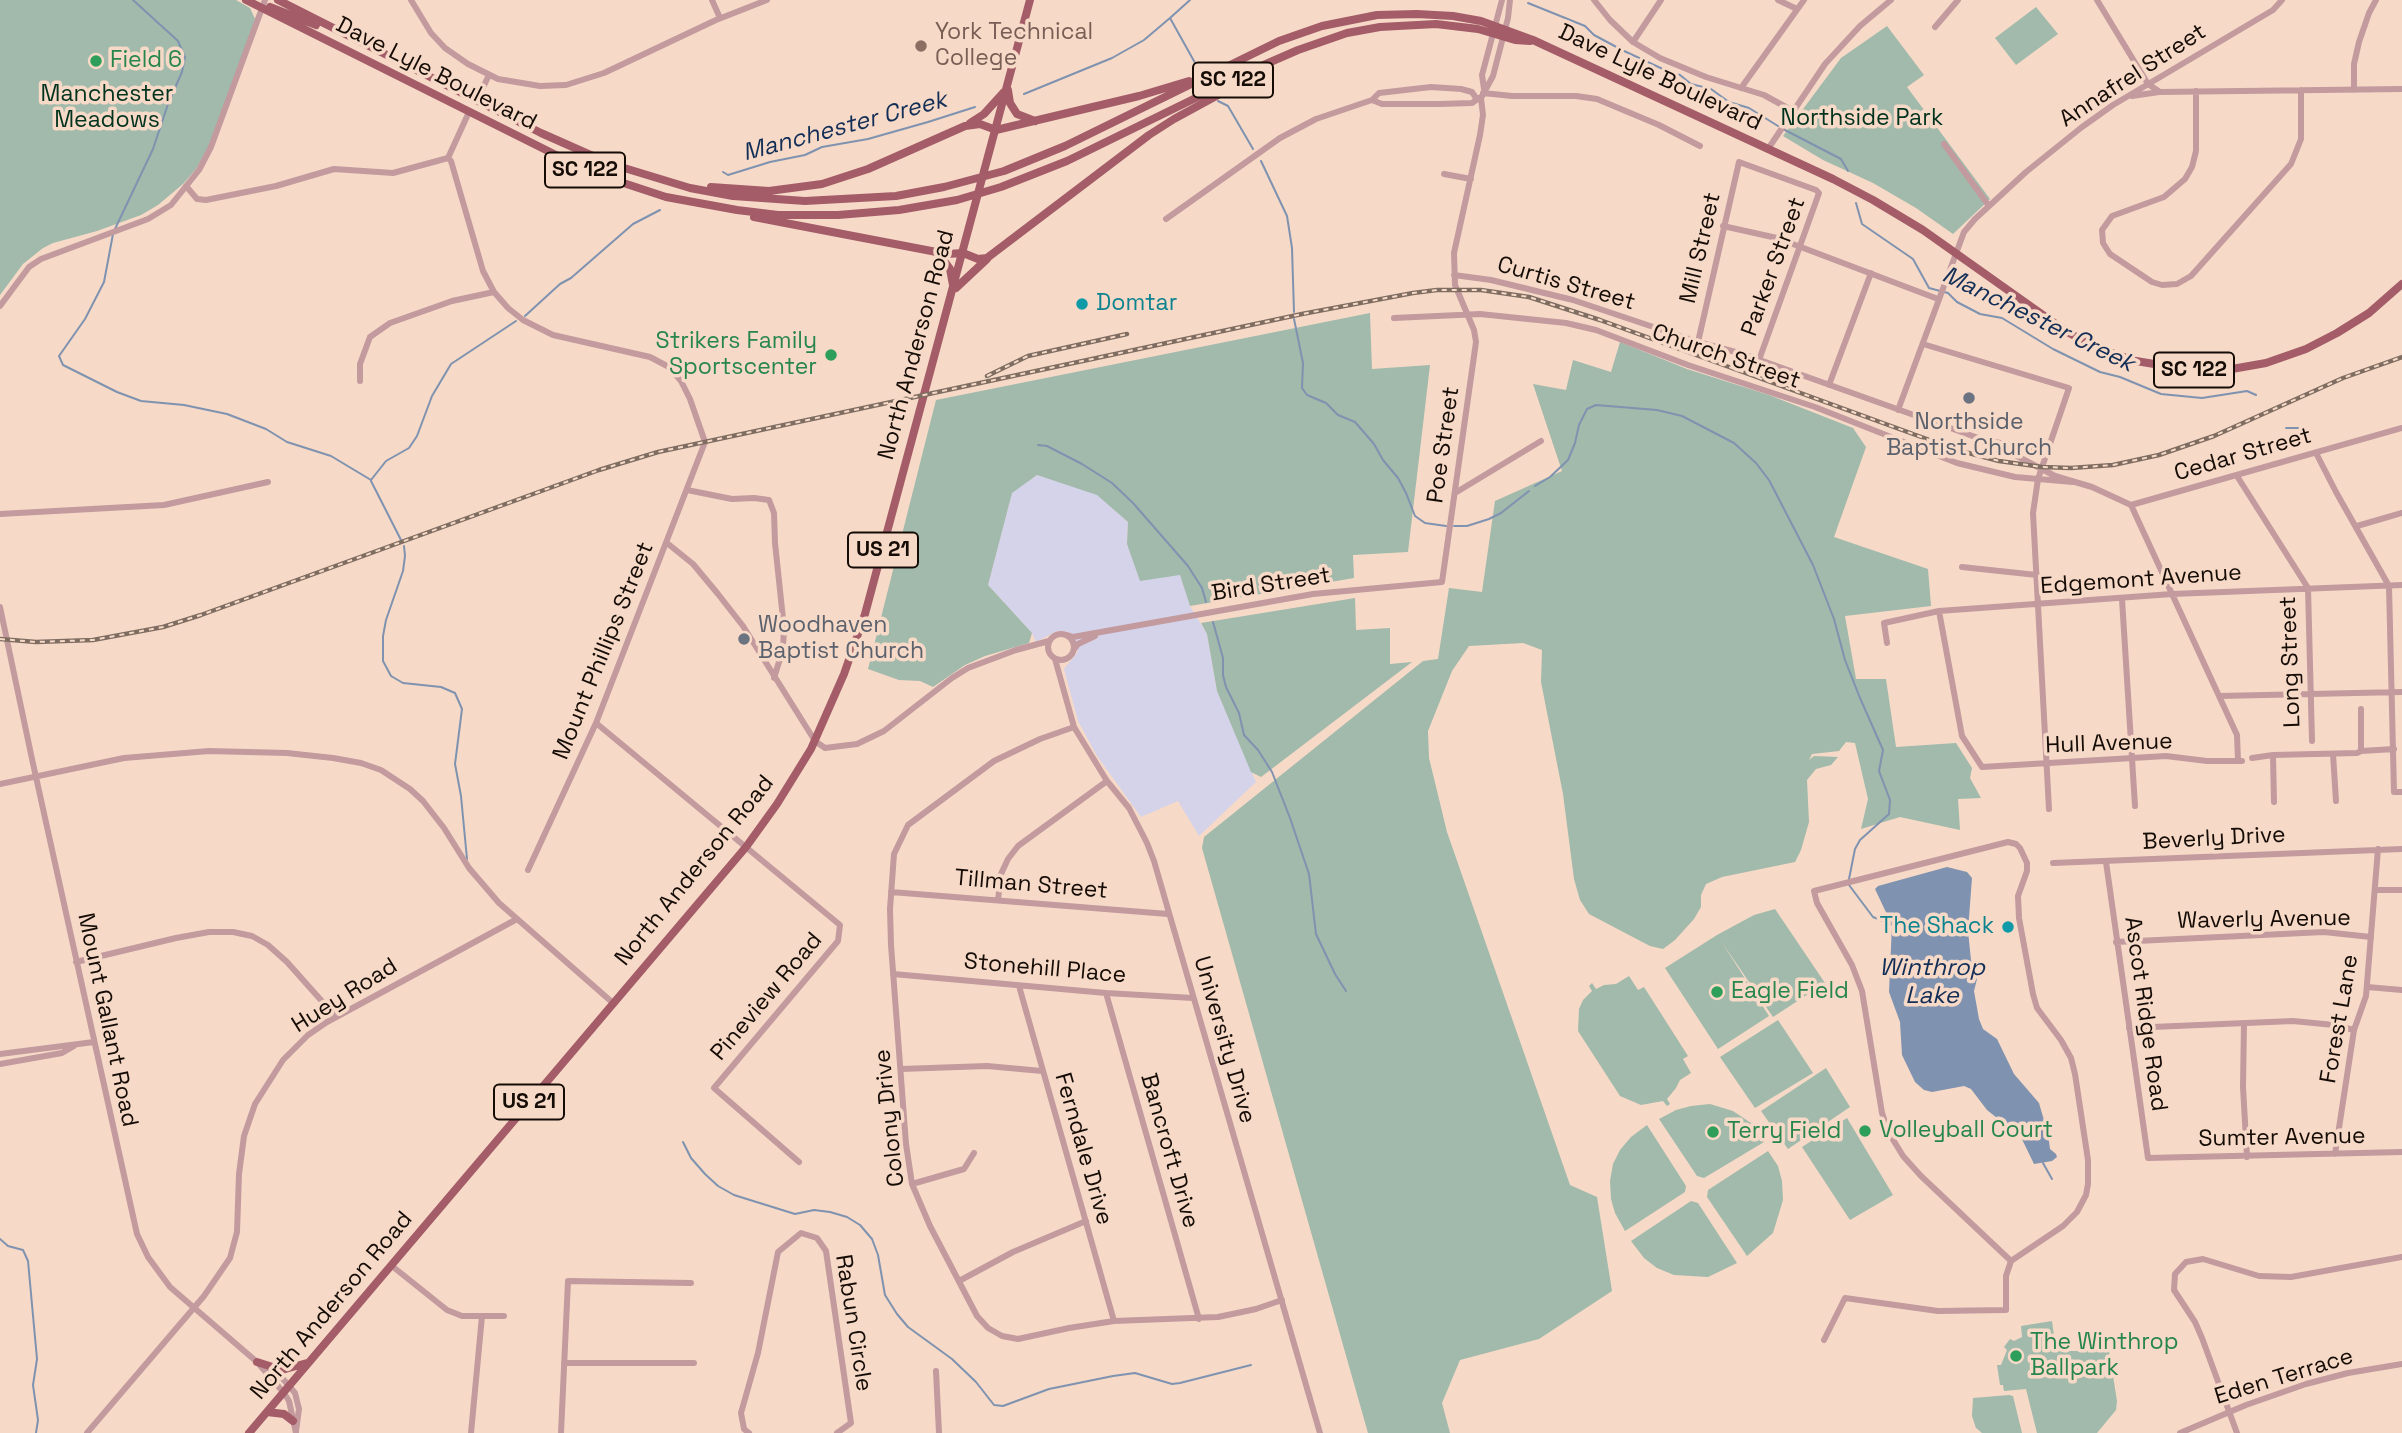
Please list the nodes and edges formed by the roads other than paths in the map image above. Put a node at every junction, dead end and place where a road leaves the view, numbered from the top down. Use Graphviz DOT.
graph roads {
  1 [pos="246,0"];
  2 [pos="278,0"];
  3 [pos="411,0"];
  4 [pos="712,0"];
  5 [pos="767,0"];
  6 [pos="1030,0"];
  7 [pos="1502,0"];
  8 [pos="1510,0"];
  9 [pos="1594,0"];
  10 [pos="1661,0"];
  11 [pos="1778,0"];
  12 [pos="1804,0"];
  13 [pos="1891,0"];
  14 [pos="1958,0"];
  15 [pos="2097,0"];
  16 [pos="2282,0"];
  17 [pos="2376,0"];
  18 [pos="264,3"];
  19 [pos="1797,9"];
  20 [pos="720,19"];
  21 [pos="1935,27"];
  22 [pos="1499,32"];
  23 [pos="358,41"];
  24 [pos="1633,42"];
  25 [pos="1298,50"];
  26 [pos="1219,71"];
  27 [pos="489,75"];
  28 [pos="2148,84"];
  29 [pos="1007,87"];
  30 [pos="1741,88"];
  31 [pos="2402,89"];
  32 [pos="2301,90"];
  33 [pos="2354,90"];
  34 [pos="2196,91"];
  35 [pos="2160,92"];
  36 [pos="1481,95"];
  37 [pos="2126,97"];
  38 [pos="477,100"];
  39 [pos="1372,100"];
  40 [pos="1793,111"];
  41 [pos="469,112"];
  42 [pos="1040,121"];
  43 [pos="965,126"];
  44 [pos="996,130"];
  45 [pos="1944,144"];
  46 [pos="1700,146"];
  47 [pos="1768,149"];
  48 [pos="448,158"];
  49 [pos="1739,162"];
  50 [pos="632,172"];
  51 [pos="1444,174"];
  52 [pos="1471,179"];
  53 [pos="186,186"];
  54 [pos="690,202"];
  55 [pos="1989,205"];
  56 [pos="1166,219"];
  57 [pos="1723,226"];
  58 [pos="1801,247"];
  59 [pos="936,251"];
  60 [pos="963,253"];
  61 [pos="1956,253"];
  62 [pos="990,256"];
  63 [pos="1871,273"];
  64 [pos="1454,275"];
  65 [pos="2402,284"];
  66 [pos="954,290"];
  67 [pos="494,292"];
  68 [pos="1940,293"];
  69 [pos="0,306"];
  70 [pos="1467,314"];
  71 [pos="1394,318"];
  72 [pos="1698,342"];
  73 [pos="1923,344"];
  74 [pos="1759,360"];
  75 [pos="360,382"];
  76 [pos="1829,385"];
  77 [pos="1898,410"];
  78 [pos="2402,428"];
  79 [pos="1986,440"];
  80 [pos="1541,441"];
  81 [pos="2048,453"];
  82 [pos="2316,453"];
  83 [pos="2030,463"];
  84 [pos="2041,469"];
  85 [pos="2054,476"];
  86 [pos="2238,476"];
  87 [pos="2026,478"];
  88 [pos="2038,479"];
  89 [pos="268,482"];
  90 [pos="2073,482"];
  91 [pos="687,490"];
  92 [pos="1455,494"];
  93 [pos="2131,505"];
  94 [pos="2402,513"];
  95 [pos="0,514"];
  96 [pos="2357,526"];
  97 [pos="667,542"];
  98 [pos="1962,567"];
  99 [pos="2037,575"];
  100 [pos="1442,582"];
  101 [pos="2402,585"];
  102 [pos="2389,586"];
  103 [pos="2308,588"];
  104 [pos="2172,594"];
  105 [pos="2122,599"];
  106 [pos="2038,605"];
  107 [pos="0,607"];
  108 [pos="1939,611"];
  109 [pos="1106,630"];
  110 [pos="1067,635"];
  111 [pos="1049,641"];
  112 [pos="1887,643"];
  113 [pos="1037,645"];
  114 [pos="1048,649"];
  115 [pos="1074,651"];
  116 [pos="1055,659"];
  117 [pos="1065,660"];
  118 [pos="1059,674"];
  119 [pos="774,678"];
  120 [pos="2402,692"];
  121 [pos="2311,693"];
  122 [pos="2392,693"];
  123 [pos="2219,696"];
  124 [pos="2361,709"];
  125 [pos="596,723"];
  126 [pos="1074,727"];
  127 [pos="2402,736"];
  128 [pos="2394,738"];
  129 [pos="815,740"];
  130 [pos="2312,741"];
  131 [pos="2394,749"];
  132 [pos="2361,751"];
  133 [pos="2333,754"];
  134 [pos="2273,755"];
  135 [pos="2252,758"];
  136 [pos="2132,759"];
  137 [pos="2046,764"];
  138 [pos="36,776"];
  139 [pos="1107,781"];
  140 [pos="0,784"];
  141 [pos="2402,792"];
  142 [pos="2336,801"];
  143 [pos="2274,802"];
  144 [pos="2135,806"];
  145 [pos="2049,809"];
  146 [pos="746,847"];
  147 [pos="2378,849"];
  148 [pos="2402,849"];
  149 [pos="2106,862"];
  150 [pos="2053,863"];
  151 [pos="528,870"];
  152 [pos="2375,890"];
  153 [pos="2402,890"];
  154 [pos="891,892"];
  155 [pos="998,900"];
  156 [pos="1168,914"];
  157 [pos="517,919"];
  158 [pos="2371,937"];
  159 [pos="2116,942"];
  160 [pos="76,962"];
  161 [pos="893,974"];
  162 [pos="1019,986"];
  163 [pos="2367,987"];
  164 [pos="2402,990"];
  165 [pos="1106,993"];
  166 [pos="1193,998"];
  167 [pos="613,1003"];
  168 [pos="337,1017"];
  169 [pos="2244,1023"];
  170 [pos="2129,1028"];
  171 [pos="2354,1030"];
  172 [pos="94,1042"];
  173 [pos="75,1046"];
  174 [pos="0,1054"];
  175 [pos="0,1064"];
  176 [pos="901,1069"];
  177 [pos="1042,1070"];
  178 [pos="2402,1152"];
  179 [pos="974,1153"];
  180 [pos="2335,1154"];
  181 [pos="2247,1157"];
  182 [pos="2162,1158"];
  183 [pos="799,1162"];
  184 [pos="912,1184"];
  185 [pos="1086,1221"];
  186 [pos="2402,1257"];
  187 [pos="2011,1261"];
  188 [pos="392,1266"];
  189 [pos="958,1281"];
  190 [pos="691,1283"];
  191 [pos="1282,1300"];
  192 [pos="193,1308"];
  193 [pos="504,1316"];
  194 [pos="482,1317"];
  195 [pos="1199,1319"];
  196 [pos="1114,1321"];
  197 [pos="1824,1340"];
  198 [pos="257,1362"];
  199 [pos="309,1362"];
  200 [pos="564,1363"];
  201 [pos="694,1363"];
  202 [pos="2402,1364"];
  203 [pos="936,1371"];
  204 [pos="287,1389"];
  205 [pos="267,1412"];
  206 [pos="2230,1412"];
  207 [pos="293,1420"];
  208 [pos="87,1433"];
  209 [pos="249,1433"];
  210 [pos="296,1433"];
  211 [pos="471,1433"];
  212 [pos="561,1433"];
  213 [pos="749,1433"];
  214 [pos="837,1433"];
  215 [pos="939,1433"];
  216 [pos="1320,1433"];
  217 [pos="2180,1433"];
  218 [pos="2237,1433"];
  1 -- 18 [label="main road, Dave Lyle Boulevard / SC 122"];
  2 -- 23 [label="main road, Dave Lyle Boulevard / SC 122"];
  3 -- 27 [label="street"];
  4 -- 20 [label="street"];
  5 -- 20 [label="street"];
  6 -- 29 [label="main road, US 21"];
  7 -- 22 [label="street"];
  8 -- 22 [label="street"];
  9 -- 24 [label="street"];
  10 -- 24 [label="street"];
  11 -- 19 [label="street"];
  12 -- 19 [label="street"];
  13 -- 40 [label="street"];
  14 -- 21 [label="street"];
  15 -- 28 [label="street"];
  16 -- 28 [label="street, Annafrel Street"];
  17 -- 33 [label="street"];
  18 -- 23 [label="main road"];
  18 -- 41 [label="main road, Dave Lyle Boulevard / SC 122"];
  18 -- 53 [label="street"];
  19 -- 30 [label="street"];
  20 -- 27 [label="street"];
  22 -- 25 [label="main road, Dave Lyle Boulevard / SC 122"];
  22 -- 26 [label="main road, Dave Lyle Boulevard / SC 122"];
  22 -- 36 [label="street, Poe Street"];
  22 -- 47 [label="main road, Dave Lyle Boulevard / SC 122"];
  23 -- 38 [label="main road, Dave Lyle Boulevard / SC 122"];
  24 -- 30 [label="street"];
  25 -- 54 [label="main road, Dave Lyle Boulevard / SC 122"];
  25 -- 62 [label="main road"];
  26 -- 42 [label="main road"];
  26 -- 50 [label="main road, Dave Lyle Boulevard / SC 122"];
  27 -- 38 [label="street"];
  28 -- 35 [label="street"];
  28 -- 37 [label="street, Annafrel Street"];
  29 -- 42 [label="main road"];
  29 -- 43 [label="main road"];
  29 -- 44 [label="main road, US 21"];
  30 -- 40 [label="street"];
  31 -- 33 [label="street"];
  32 -- 33 [label="street"];
  32 -- 34 [label="street"];
  32 -- 34 [label="street"];
  34 -- 35 [label="street"];
  35 -- 37 [label="street"];
  36 -- 39 [label="street"];
  36 -- 39 [label="street"];
  36 -- 46 [label="street"];
  36 -- 52 [label="street, Poe Street"];
  37 -- 55 [label="street, Annafrel Street"];
  38 -- 50 [label="main road, Dave Lyle Boulevard / SC 122"];
  39 -- 56 [label="street"];
  40 -- 47 [label="street"];
  41 -- 48 [label="street"];
  41 -- 54 [label="main road, Dave Lyle Boulevard / SC 122"];
  42 -- 44 [label="main road"];
  43 -- 44 [label="main road"];
  43 -- 50 [label="main road"];
  44 -- 60 [label="main road, North Anderson Road / US 21"];
  45 -- 55 [label="street"];
  47 -- 61 [label="main road, Dave Lyle Boulevard / SC 122"];
  48 -- 53 [label="street"];
  48 -- 67 [label="street"];
  49 -- 57 [label="street, Mill Street"];
  49 -- 58 [label="street, Parker Street"];
  51 -- 52 [label="street"];
  52 -- 64 [label="street, Poe Street"];
  53 -- 69 [label="street"];
  54 -- 59 [label="main road"];
  55 -- 61 [label="street, Annafrel Street"];
  57 -- 58 [label="street"];
  57 -- 72 [label="street, Mill Street"];
  58 -- 63 [label="street"];
  58 -- 74 [label="street, Parker Street"];
  59 -- 60 [label="main road"];
  59 -- 66 [label="main road"];
  60 -- 62 [label="main road"];
  60 -- 66 [label="main road, North Anderson Road / US 21"];
  61 -- 65 [label="main road, Dave Lyle Boulevard / SC 122"];
  61 -- 68 [label="street, Annafrel Street"];
  62 -- 66 [label="main road"];
  63 -- 68 [label="street"];
  63 -- 76 [label="street"];
  64 -- 70 [label="street, Poe Street"];
  64 -- 72 [label="street, Curtis Street"];
  66 -- 129 [label="main road, North Anderson Road / US 21"];
  67 -- 75 [label="street"];
  67 -- 91 [label="street, Mount Phillips Street"];
  68 -- 73 [label="street, Annafrel Street"];
  70 -- 71 [label="street, Church Street"];
  70 -- 87 [label="street, Church Street"];
  70 -- 92 [label="street, Poe Street"];
  72 -- 74 [label="street, Curtis Street"];
  73 -- 77 [label="street, Annafrel Street"];
  73 -- 81 [label="street"];
  74 -- 76 [label="street, Curtis Street"];
  76 -- 77 [label="street, Curtis Street"];
  77 -- 79 [label="street, Curtis Street"];
  78 -- 82 [label="street, Cedar Street"];
  79 -- 81 [label="street, Curtis Street"];
  79 -- 83 [label="street, Curtis Street"];
  80 -- 92 [label="street"];
  81 -- 84 [label="street"];
  82 -- 86 [label="street, Cedar Street"];
  82 -- 96 [label="street"];
  83 -- 84 [label="street, Curtis Street"];
  83 -- 87 [label="street"];
  83 -- 88 [label="street"];
  84 -- 85 [label="street, Curtis Street"];
  84 -- 88 [label="street"];
  85 -- 88 [label="street"];
  85 -- 90 [label="street, Curtis Street"];
  86 -- 93 [label="street, Cedar Street"];
  86 -- 103 [label="street, Long Street"];
  87 -- 88 [label="street, Church Street"];
  88 -- 90 [label="street, Church Street"];
  88 -- 99 [label="street"];
  89 -- 95 [label="street"];
  90 -- 93 [label="street, Curtis Street"];
  91 -- 97 [label="street, Mount Phillips Street"];
  91 -- 119 [label="street"];
  92 -- 100 [label="street, Poe Street"];
  93 -- 104 [label="street"];
  94 -- 96 [label="street"];
  96 -- 102 [label="street"];
  97 -- 119 [label="street"];
  97 -- 125 [label="street, Mount Phillips Street"];
  98 -- 99 [label="street"];
  99 -- 106 [label="street"];
  100 -- 109 [label="street, Bird Street"];
  101 -- 102 [label="street, Edgemont Avenue"];
  102 -- 103 [label="street, Edgemont Avenue"];
  102 -- 122 [label="street"];
  103 -- 104 [label="street, Edgemont Avenue"];
  103 -- 121 [label="street, Long Street"];
  104 -- 105 [label="street, Edgemont Avenue"];
  104 -- 123 [label="street"];
  105 -- 106 [label="street, Edgemont Avenue"];
  105 -- 136 [label="street"];
  106 -- 108 [label="street, Edgemont Avenue"];
  106 -- 137 [label="street"];
  107 -- 138 [label="street, Mount Gallant Road"];
  108 -- 112 [label="street, Edgemont Avenue"];
  108 -- 137 [label="street, Hull Avenue"];
  109 -- 110 [label="street, Bird Street"];
  109 -- 115 [label="street, Bird Street"];
  110 -- 111 [label="street, Bird Street"];
  110 -- 115 [label="street"];
  111 -- 113 [label="street, Bird Street"];
  111 -- 114 [label="street"];
  113 -- 114 [label="street"];
  113 -- 129 [label="street, Bird Street"];
  114 -- 116 [label="street"];
  115 -- 117 [label="street, Bird Street"];
  116 -- 117 [label="street"];
  116 -- 118 [label="street, University Drive"];
  117 -- 118 [label="street"];
  118 -- 126 [label="street, University Drive"];
  119 -- 129 [label="street"];
  120 -- 122 [label="street"];
  121 -- 122 [label="street"];
  121 -- 123 [label="street"];
  121 -- 130 [label="street, Long Street"];
  122 -- 128 [label="street"];
  123 -- 136 [label="street, Hull Avenue"];
  124 -- 132 [label="street"];
  125 -- 146 [label="street"];
  125 -- 151 [label="street, Mount Phillips Street"];
  126 -- 139 [label="street, University Drive"];
  126 -- 154 [label="street, Colony Drive"];
  127 -- 128 [label="street"];
  128 -- 131 [label="street"];
  129 -- 146 [label="main road, North Anderson Road / US 21"];
  131 -- 132 [label="street"];
  131 -- 141 [label="street"];
  132 -- 133 [label="street"];
  133 -- 134 [label="street"];
  133 -- 142 [label="street"];
  134 -- 135 [label="street"];
  134 -- 143 [label="street"];
  136 -- 137 [label="street, Hull Avenue"];
  136 -- 144 [label="street"];
  137 -- 145 [label="street"];
  138 -- 140 [label="street"];
  138 -- 157 [label="street"];
  138 -- 160 [label="street, Mount Gallant Road"];
  139 -- 155 [label="street"];
  139 -- 156 [label="street, University Drive"];
  146 -- 167 [label="main road, North Anderson Road / US 21"];
  146 -- 183 [label="street, Pineview Road"];
  147 -- 148 [label="street, Beverly Drive"];
  147 -- 149 [label="street, Beverly Drive"];
  147 -- 152 [label="street, Forest Lane"];
  149 -- 150 [label="street, Beverly Drive"];
  149 -- 159 [label="street, Ascot Ridge Road"];
  152 -- 153 [label="street"];
  152 -- 158 [label="street, Forest Lane"];
  154 -- 155 [label="street, Tillman Street"];
  154 -- 161 [label="street, Colony Drive"];
  155 -- 156 [label="street, Tillman Street"];
  156 -- 166 [label="street, University Drive"];
  157 -- 167 [label="street"];
  157 -- 168 [label="street, Huey Road"];
  158 -- 159 [label="street, Waverly Avenue"];
  158 -- 163 [label="street, Forest Lane"];
  159 -- 170 [label="street, Ascot Ridge Road"];
  160 -- 168 [label="street"];
  160 -- 172 [label="street, Mount Gallant Road"];
  161 -- 162 [label="street, Stonehill Place"];
  161 -- 176 [label="street, Colony Drive"];
  162 -- 165 [label="street, Stonehill Place"];
  162 -- 177 [label="street, Ferndale Drive"];
  163 -- 164 [label="street"];
  163 -- 171 [label="street, Forest Lane"];
  165 -- 166 [label="street, Stonehill Place"];
  165 -- 195 [label="street, Bancroft Drive"];
  166 -- 191 [label="street, University Drive"];
  167 -- 188 [label="main road, North Anderson Road / US 21"];
  168 -- 192 [label="street, Huey Road"];
  169 -- 170 [label="street"];
  169 -- 171 [label="street"];
  169 -- 181 [label="street"];
  170 -- 182 [label="street, Ascot Ridge Road"];
  171 -- 180 [label="street, Forest Lane"];
  172 -- 173 [label="street"];
  172 -- 192 [label="street, Mount Gallant Road"];
  173 -- 174 [label="street"];
  173 -- 175 [label="street"];
  176 -- 177 [label="street"];
  176 -- 184 [label="street, Colony Drive"];
  177 -- 185 [label="street, Ferndale Drive"];
  178 -- 180 [label="street, Sumter Avenue"];
  179 -- 184 [label="street"];
  180 -- 181 [label="street, Sumter Avenue"];
  181 -- 182 [label="street, Sumter Avenue"];
  184 -- 189 [label="street, Colony Drive"];
  185 -- 189 [label="street"];
  185 -- 196 [label="street, Ferndale Drive"];
  186 -- 206 [label="street"];
  187 -- 187 [label="street"];
  187 -- 197 [label="street"];
  188 -- 194 [label="street"];
  188 -- 199 [label="main road, North Anderson Road / US 21"];
  189 -- 196 [label="street, Colony Drive"];
  190 -- 200 [label="street"];
  191 -- 195 [label="street, Colony Drive"];
  191 -- 216 [label="street, University Drive"];
  192 -- 198 [label="street, Mount Gallant Road"];
  192 -- 208 [label="street, Huey Road"];
  193 -- 194 [label="street"];
  194 -- 211 [label="street"];
  195 -- 196 [label="street, Colony Drive"];
  198 -- 199 [label="main road"];
  198 -- 204 [label="street, Mount Gallant Road"];
  199 -- 204 [label="main road, North Anderson Road / US 21"];
  200 -- 201 [label="street"];
  200 -- 212 [label="street"];
  202 -- 206 [label="street, Eden Terrace"];
  203 -- 215 [label="street"];
  204 -- 205 [label="main road, North Anderson Road / US 21"];
  204 -- 207 [label="street, Mount Gallant Road"];
  204 -- 210 [label="street, Mount Gallant Road"];
  205 -- 207 [label="main road"];
  205 -- 209 [label="main road, North Anderson Road / US 21"];
  206 -- 217 [label="street, Eden Terrace"];
  206 -- 218 [label="street"];
  207 -- 210 [label="street, Mount Gallant Road"];
  213 -- 214 [label="street, Rabun Circle"];
}
